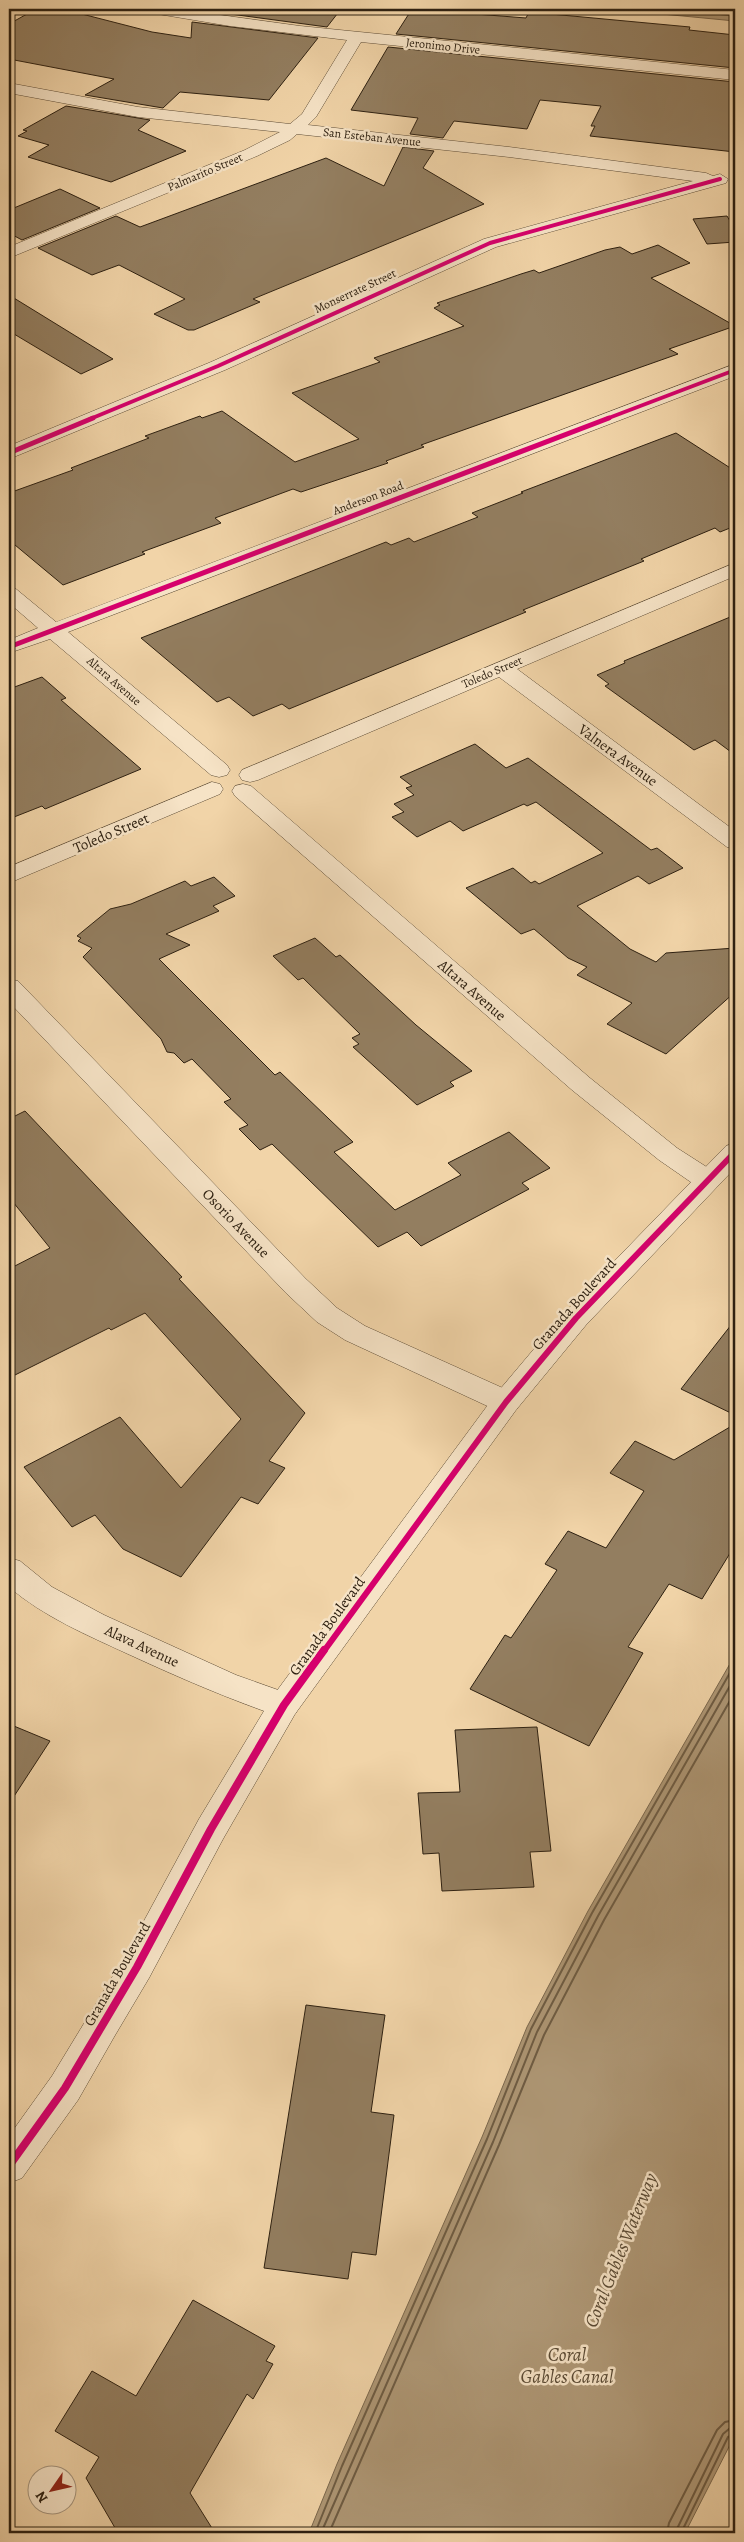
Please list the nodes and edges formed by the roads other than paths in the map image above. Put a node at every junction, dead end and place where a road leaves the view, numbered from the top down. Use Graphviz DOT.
graph roads {
  1 [pos="152,9"];
  2 [pos="356,37"];
  3 [pos="735,74"];
  4 [pos="9,88"];
  5 [pos="296,129"];
  6 [pos="728,180"];
  7 [pos="9,253"];
  8 [pos="735,370"];
  9 [pos="9,453"];
  10 [pos="735,569"];
  11 [pos="9,593"];
  12 [pos="54,630"];
  13 [pos="9,647"];
  14 [pos="501,668"];
  15 [pos="216,780"];
  16 [pos="247,783"];
  17 [pos="735,842"];
  18 [pos="9,876"];
  19 [pos="9,987"];
  20 [pos="735,1152"];
  21 [pos="707,1180"];
  22 [pos="506,1402"];
  23 [pos="9,1570"];
  24 [pos="284,1705"];
  25 [pos="9,2166"];
  1 -- 2 [label="street, Jeronimo Drive"];
  2 -- 3 [label="street, Jeronimo Drive"];
  2 -- 5 [label="street, Palmarito Street"];
  4 -- 5 [label="street, San Esteban Avenue"];
  5 -- 6 [label="street, San Esteban Avenue"];
  5 -- 7 [label="street, Palmarito Street"];
  6 -- 9 [label="street, Monserrate Street"];
  8 -- 12 [label="street, Anderson Road"];
  10 -- 14 [label="street, Toledo Street"];
  11 -- 12 [label="street, Altara Avenue"];
  12 -- 13 [label="street, Anderson Road"];
  12 -- 15 [label="street, Altara Avenue"];
  14 -- 16 [label="street, Toledo Street"];
  14 -- 17 [label="street, Valnera Avenue"];
  15 -- 16 [label="street"];
  15 -- 18 [label="street, Toledo Street"];
  16 -- 21 [label="street, Altara Avenue"];
  19 -- 22 [label="street, Osorio Avenue"];
  20 -- 21 [label="street, Granada Boulevard"];
  21 -- 22 [label="street, Granada Boulevard"];
  22 -- 24 [label="street, Granada Boulevard"];
  23 -- 24 [label="street, Alava Avenue"];
  24 -- 25 [label="street, Granada Boulevard"];
}
